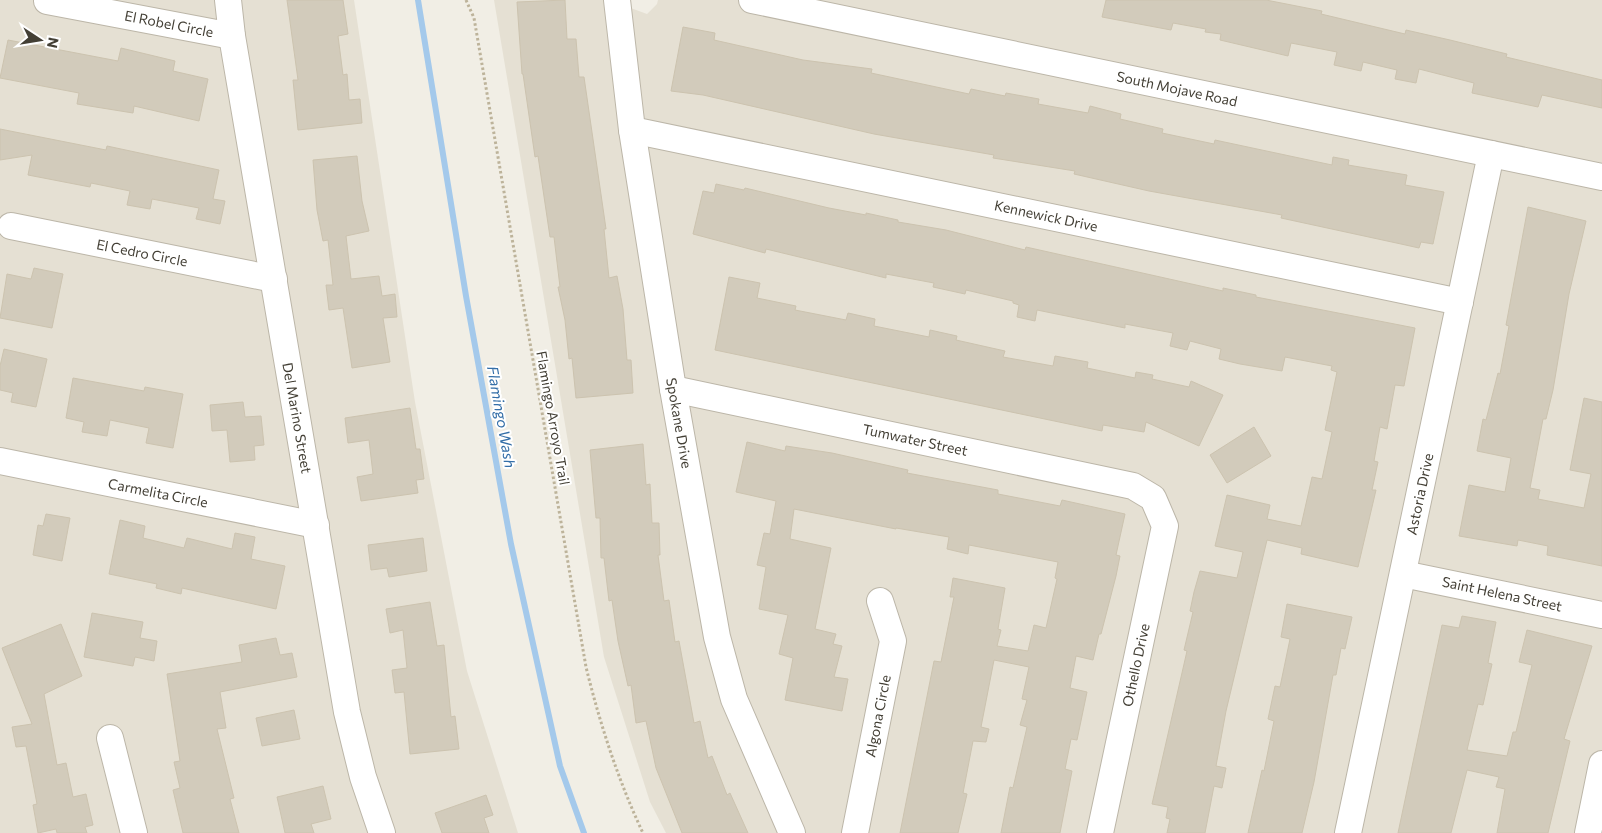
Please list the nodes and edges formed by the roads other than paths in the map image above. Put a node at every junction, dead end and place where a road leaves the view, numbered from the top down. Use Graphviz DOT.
graph roads {
  1 [pos="228,0"];
  2 [pos="617,0"];
  3 [pos="46,1"];
  4 [pos="764,1"];
  5 [pos="232,36"];
  6 [pos="632,130"];
  7 [pos="1491,154"];
  8 [pos="1602,177"];
  9 [pos="10,226"];
  10 [pos="274,279"];
  11 [pos="1460,302"];
  12 [pos="673,390"];
  13 [pos="0,461"];
  14 [pos="1153,498"];
  15 [pos="316,525"];
  16 [pos="1403,574"];
  17 [pos="880,601"];
  18 [pos="1602,615"];
  19 [pos="110,738"];
  20 [pos="1602,764"];
  21 [pos="134,833"];
  22 [pos="382,833"];
  23 [pos="792,833"];
  24 [pos="855,833"];
  25 [pos="1100,833"];
  26 [pos="1348,833"];
  27 [pos="1588,833"];
  1 -- 5 [label="street, Del Marino Street"];
  2 -- 6 [label="street, Spokane Drive"];
  3 -- 5 [label="street, El Robel Circle"];
  4 -- 7 [label="street, South Mojave Road"];
  5 -- 10 [label="street, Del Marino Street"];
  6 -- 11 [label="street, Kennewick Drive"];
  6 -- 12 [label="street, Spokane Drive"];
  7 -- 8 [label="street, South Mojave Road"];
  7 -- 11 [label="street, Astoria Drive"];
  9 -- 10 [label="street, El Cedro Circle"];
  10 -- 15 [label="street, Del Marino Street"];
  11 -- 16 [label="street, Astoria Drive"];
  12 -- 14 [label="street, Tumwater Street"];
  12 -- 23 [label="street, Spokane Drive"];
  13 -- 15 [label="street, Carmelita Circle"];
  14 -- 25 [label="street, Othello Drive"];
  15 -- 22 [label="street, Del Marino Street"];
  16 -- 18 [label="street, Saint Helena Street"];
  16 -- 26 [label="street, Astoria Drive"];
  17 -- 24 [label="street, Algona Circle"];
  19 -- 21 [label="street"];
  20 -- 27 [label="street"];
}
